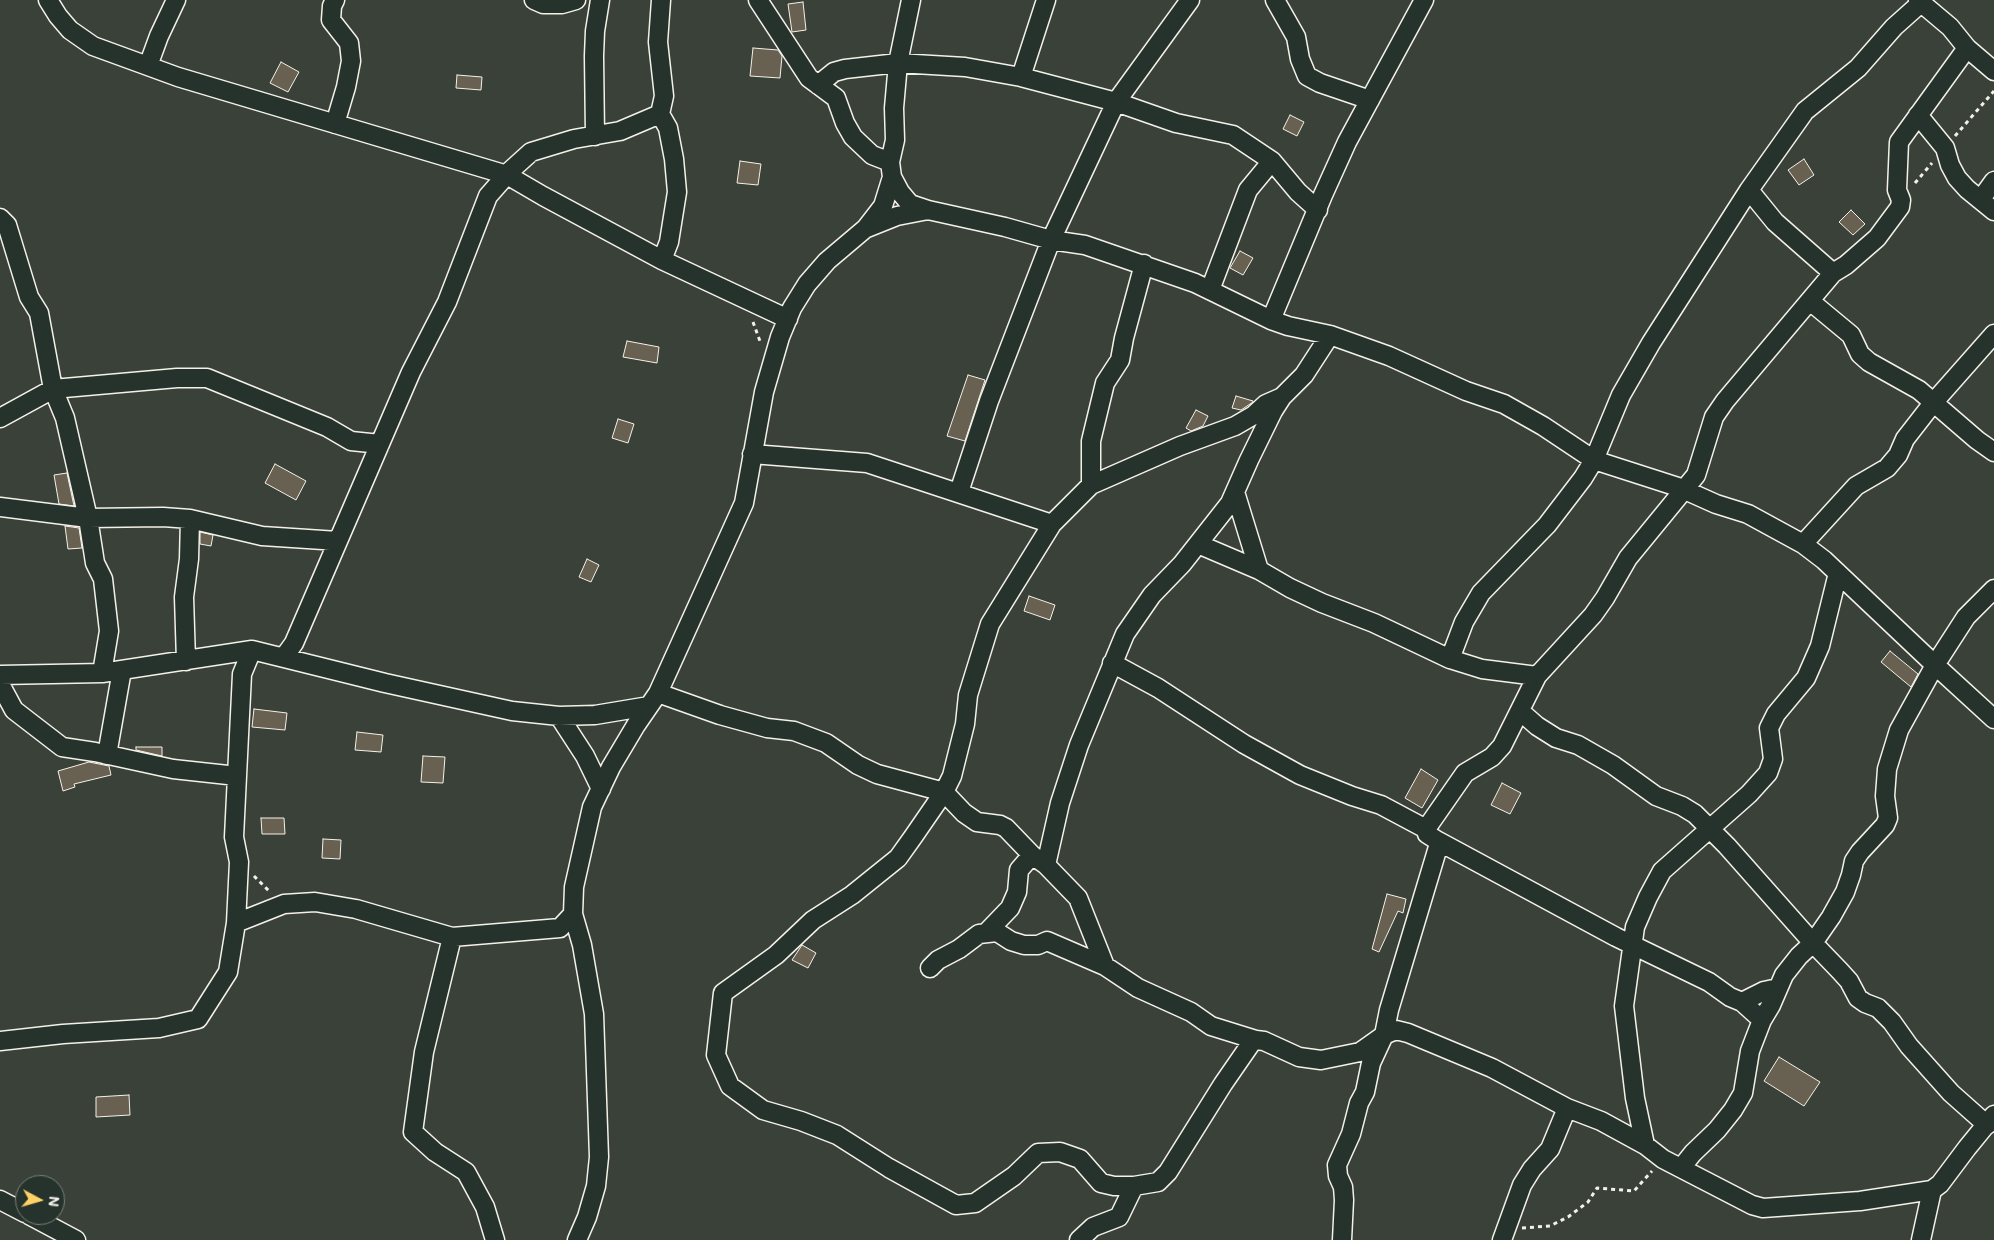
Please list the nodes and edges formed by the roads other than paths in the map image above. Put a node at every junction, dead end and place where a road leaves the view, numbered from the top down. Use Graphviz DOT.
graph roads {
  1 [pos="48,0"];
  2 [pos="176,0"];
  3 [pos="334,0"];
  4 [pos="534,0"];
  5 [pos="576,0"];
  6 [pos="600,0"];
  7 [pos="661,0"];
  8 [pos="758,0"];
  9 [pos="911,0"];
  10 [pos="1046,0"];
  11 [pos="1190,0"];
  12 [pos="1275,0"];
  13 [pos="1423,0"];
  14 [pos="1920,1"];
  15 [pos="1967,48"];
  16 [pos="898,63"];
  17 [pos="148,66"];
  18 [pos="1994,71"];
  19 [pos="1021,77"];
  20 [pos="818,86"];
  21 [pos="1370,100"];
  22 [pos="1116,102"];
  23 [pos="660,114"];
  24 [pos="1918,115"];
  25 [pos="335,124"];
  26 [pos="596,136"];
  27 [pos="1272,161"];
  28 [pos="891,170"];
  29 [pos="507,174"];
  30 [pos="1994,181"];
  31 [pos="1749,190"];
  32 [pos="1987,205"];
  33 [pos="928,210"];
  34 [pos="1318,210"];
  35 [pos="0,218"];
  36 [pos="866,228"];
  37 [pos="1052,240"];
  38 [pos="662,260"];
  39 [pos="1144,264"];
  40 [pos="1833,273"];
  41 [pos="1210,290"];
  42 [pos="1810,301"];
  43 [pos="788,319"];
  44 [pos="1271,320"];
  45 [pos="1994,334"];
  46 [pos="1330,335"];
  47 [pos="52,389"];
  48 [pos="1282,397"];
  49 [pos="1933,403"];
  50 [pos="0,418"];
  51 [pos="380,444"];
  52 [pos="1994,452"];
  53 [pos="752,454"];
  54 [pos="1594,460"];
  55 [pos="1091,485"];
  56 [pos="1685,490"];
  57 [pos="959,492"];
  58 [pos="1235,492"];
  59 [pos="0,506"];
  60 [pos="88,518"];
  61 [pos="190,519"];
  62 [pos="1052,524"];
  63 [pos="338,541"];
  64 [pos="1198,544"];
  65 [pos="1802,544"];
  66 [pos="1258,570"];
  67 [pos="1838,573"];
  68 [pos="1994,589"];
  69 [pos="252,650"];
  70 [pos="284,657"];
  71 [pos="1450,659"];
  72 [pos="186,661"];
  73 [pos="1112,663"];
  74 [pos="1935,665"];
  75 [pos="122,670"];
  76 [pos="102,673"];
  77 [pos="0,675"];
  78 [pos="1537,676"];
  79 [pos="0,684"];
  80 [pos="653,700"];
  81 [pos="1520,711"];
  82 [pos="1993,714"];
  83 [pos="559,716"];
  84 [pos="107,755"];
  85 [pos="237,776"];
  86 [pos="601,789"];
  87 [pos="944,792"];
  88 [pos="1710,829"];
  89 [pos="1432,835"];
  90 [pos="1039,860"];
  91 [pos="574,914"];
  92 [pos="236,923"];
  93 [pos="986,933"];
  94 [pos="452,937"];
  95 [pos="1813,943"];
  96 [pos="1631,945"];
  97 [pos="1105,966"];
  98 [pos="930,968"];
  99 [pos="1778,988"];
  100 [pos="1742,1002"];
  101 [pos="1762,1020"];
  102 [pos="1384,1035"];
  103 [pos="1256,1040"];
  104 [pos="0,1041"];
  105 [pos="1567,1108"];
  106 [pos="1990,1120"];
  107 [pos="1645,1145"];
  108 [pos="1681,1168"];
  109 [pos="1134,1186"];
  110 [pos="1932,1190"];
  111 [pos="0,1200"];
  112 [pos="15,1208"];
  113 [pos="48,1225"];
  114 [pos="76,1240"];
  115 [pos="495,1240"];
  116 [pos="577,1240"];
  117 [pos="1079,1240"];
  118 [pos="1342,1240"];
  119 [pos="1502,1240"];
  120 [pos="1921,1240"];
  1 -- 17 [label="street"];
  2 -- 17 [label="street"];
  3 -- 25 [label="street"];
  4 -- 5 [label="street"];
  6 -- 26 [label="street"];
  7 -- 23 [label="street"];
  8 -- 20 [label="street"];
  9 -- 16 [label="street"];
  10 -- 19 [label="street"];
  11 -- 22 [label="street"];
  12 -- 21 [label="street"];
  13 -- 21 [label="street"];
  14 -- 15 [label="street"];
  14 -- 31 [label="street"];
  15 -- 18 [label="street"];
  15 -- 24 [label="street"];
  16 -- 19 [label="street"];
  16 -- 20 [label="street"];
  16 -- 28 [label="street"];
  17 -- 25 [label="street"];
  19 -- 22 [label="street"];
  20 -- 28 [label="street"];
  21 -- 34 [label="street"];
  22 -- 27 [label="street"];
  22 -- 37 [label="street"];
  23 -- 26 [label="street"];
  23 -- 38 [label="street"];
  24 -- 32 [label="street"];
  24 -- 40 [label="street"];
  25 -- 29 [label="street"];
  26 -- 29 [label="street"];
  27 -- 34 [label="street"];
  27 -- 41 [label="street"];
  28 -- 33 [label="street"];
  28 -- 36 [label="street"];
  29 -- 38 [label="street"];
  29 -- 51 [label="street"];
  30 -- 32 [label="street"];
  31 -- 40 [label="street"];
  31 -- 54 [label="street"];
  33 -- 36 [label="street"];
  33 -- 37 [label="street"];
  34 -- 44 [label="street"];
  35 -- 47 [label="street"];
  36 -- 43 [label="street"];
  37 -- 39 [label="street"];
  37 -- 57 [label="street"];
  38 -- 43 [label="street"];
  39 -- 41 [label="street"];
  39 -- 55 [label="street"];
  40 -- 42 [label="street"];
  41 -- 44 [label="street"];
  42 -- 49 [label="street"];
  42 -- 56 [label="street"];
  43 -- 53 [label="street"];
  44 -- 46 [label="street"];
  45 -- 49 [label="street"];
  46 -- 48 [label="street"];
  46 -- 54 [label="street"];
  47 -- 50 [label="street"];
  47 -- 51 [label="street"];
  47 -- 60 [label="street"];
  48 -- 55 [label="street"];
  48 -- 58 [label="street"];
  49 -- 52 [label="street"];
  49 -- 65 [label="street"];
  51 -- 63 [label="street"];
  53 -- 57 [label="street"];
  53 -- 80 [label="street"];
  54 -- 56 [label="street"];
  54 -- 71 [label="street"];
  55 -- 62 [label="street"];
  56 -- 65 [label="street"];
  56 -- 78 [label="street"];
  57 -- 62 [label="street"];
  58 -- 64 [label="street"];
  58 -- 66 [label="street"];
  59 -- 60 [label="street"];
  60 -- 61 [label="street"];
  60 -- 76 [label="street"];
  61 -- 63 [label="street"];
  61 -- 72 [label="street"];
  62 -- 87 [label="street"];
  63 -- 70 [label="street"];
  64 -- 66 [label="street"];
  64 -- 73 [label="street"];
  65 -- 67 [label="street"];
  66 -- 71 [label="street"];
  67 -- 74 [label="street"];
  67 -- 88 [label="street"];
  68 -- 74 [label="street"];
  69 -- 70 [label="street"];
  69 -- 72 [label="street"];
  69 -- 85 [label="street"];
  70 -- 83 [label="street"];
  71 -- 78 [label="street"];
  72 -- 75 [label="street"];
  73 -- 89 [label="street"];
  73 -- 90 [label="street"];
  74 -- 82 [label="street"];
  74 -- 95 [label="street"];
  75 -- 76 [label="street"];
  75 -- 84 [label="street"];
  76 -- 77 [label="street"];
  78 -- 81 [label="street"];
  79 -- 84 [label="street"];
  80 -- 83 [label="street"];
  80 -- 86 [label="street"];
  80 -- 87 [label="street"];
  81 -- 88 [label="street"];
  81 -- 89 [label="street"];
  83 -- 86 [label="street"];
  84 -- 85 [label="street"];
  85 -- 92 [label="street"];
  86 -- 91 [label="street"];
  87 -- 90 [label="street"];
  87 -- 109 [label="street"];
  88 -- 95 [label="street"];
  88 -- 96 [label="street"];
  89 -- 96 [label="street"];
  89 -- 102 [label="street"];
  90 -- 93 [label="street"];
  90 -- 97 [label="street"];
  91 -- 94 [label="street"];
  91 -- 116 [label="street"];
  92 -- 94 [label="street"];
  92 -- 104 [label="street"];
  93 -- 97 [label="street"];
  93 -- 98 [label="street"];
  94 -- 115 [label="street"];
  95 -- 99 [label="street"];
  95 -- 106 [label="street"];
  96 -- 100 [label="street"];
  96 -- 107 [label="street"];
  97 -- 103 [label="street"];
  99 -- 100 [label="street"];
  99 -- 101 [label="street"];
  100 -- 101 [label="street"];
  101 -- 108 [label="street"];
  102 -- 103 [label="street"];
  102 -- 105 [label="street"];
  102 -- 118 [label="street"];
  103 -- 109 [label="street"];
  105 -- 107 [label="street"];
  105 -- 119 [label="street"];
  106 -- 110 [label="street"];
  107 -- 108 [label="street"];
  108 -- 110 [label="street"];
  109 -- 117 [label="street"];
  110 -- 120 [label="street"];
  111 -- 112 [label="street"];
  113 -- 114 [label="street"];
}
